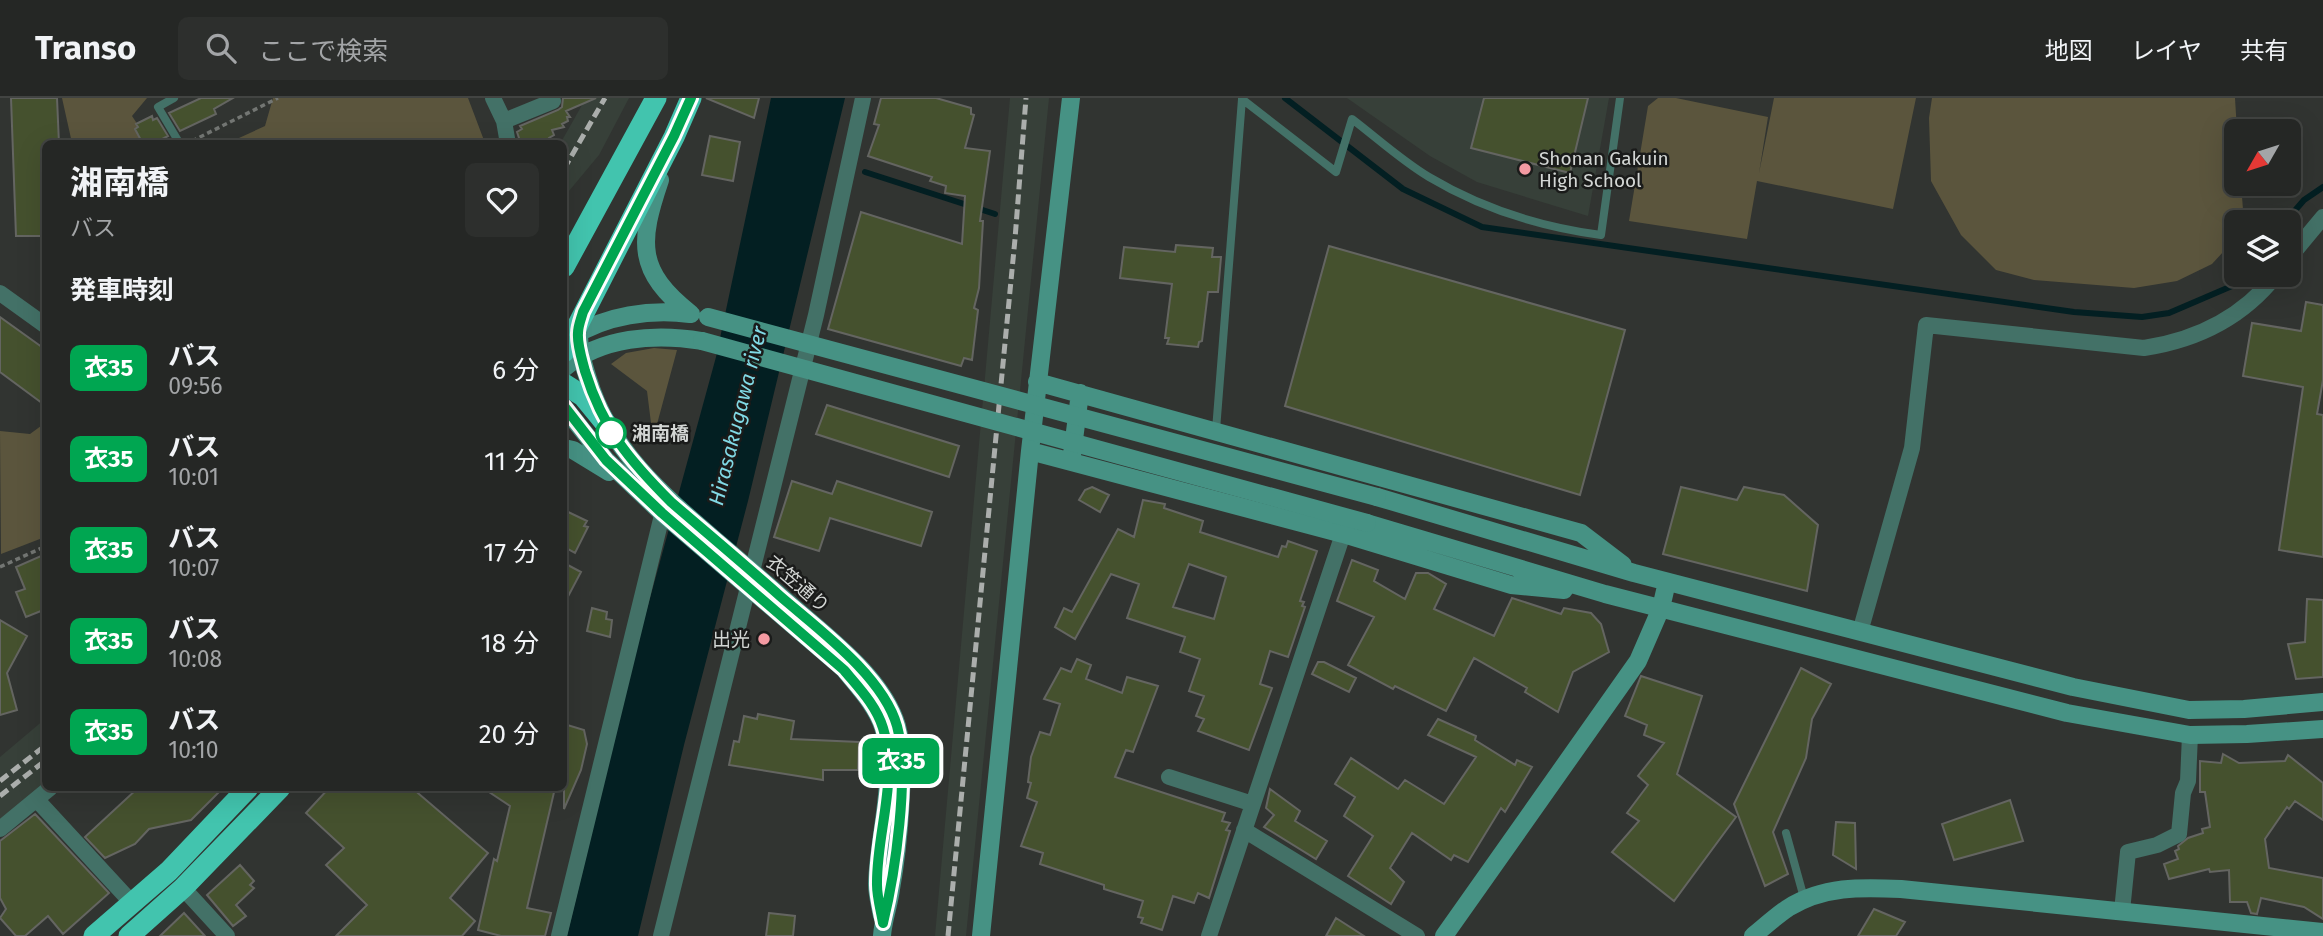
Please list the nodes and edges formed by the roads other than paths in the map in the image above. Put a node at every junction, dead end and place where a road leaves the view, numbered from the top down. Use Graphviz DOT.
graph roads {
  1 [pos="174,98"];
  2 [pos="493,98"];
  3 [pos="656,98"];
  4 [pos="691,98"];
  5 [pos="863,98"];
  6 [pos="1071,98"];
  7 [pos="1620,98"];
  8 [pos="553,101"];
  9 [pos="504,121"];
  10 [pos="674,136"];
  11 [pos="178,140"];
  12 [pos="507,140"];
  13 [pos="2323,217"];
  14 [pos="2301,244"];
  15 [pos="567,261"];
  16 [pos="2266,287"];
  17 [pos="0,293"];
  18 [pos="699,315"];
  19 [pos="42,323"];
  20 [pos="571,345"];
  21 [pos="1037,382"];
  22 [pos="567,386"];
  23 [pos="1080,393"];
  24 [pos="567,411"];
  25 [pos="606,424"];
  26 [pos="1216,430"];
  27 [pos="567,449"];
  28 [pos="1030,451"];
  29 [pos="1071,462"];
  30 [pos="664,507"];
  31 [pos="1343,534"];
  32 [pos="1634,573"];
  33 [pos="746,576"];
  34 [pos="1667,582"];
  35 [pos="1605,594"];
  36 [pos="1661,608"];
  37 [pos="1860,632"];
  38 [pos="2323,702"];
  39 [pos="2323,729"];
  40 [pos="2190,734"];
  41 [pos="1169,777"];
  42 [pos="47,791"];
  43 [pos="264,792"];
  44 [pos="37,800"];
  45 [pos="1253,804"];
  46 [pos="0,829"];
  47 [pos="1244,830"];
  48 [pos="1786,833"];
  49 [pos="183,888"];
  50 [pos="1804,898"];
  51 [pos="132,903"];
  52 [pos="2122,911"];
  53 [pos="882,929"];
  54 [pos="2323,932"];
  55 [pos="94,936"];
  56 [pos="129,936"];
  57 [pos="227,936"];
  58 [pos="559,936"];
  59 [pos="661,936"];
  60 [pos="981,936"];
  61 [pos="1209,936"];
  62 [pos="1416,936"];
  63 [pos="1444,936"];
  64 [pos="1753,936"];
  1 -- 11 [label="lane"];
  2 -- 9 [label="street"];
  3 -- 15 [label="highway"];
  4 -- 10 [label="highway"];
  5 -- 33 [label="street"];
  6 -- 21 [label="street"];
  7 -- 26 [label="lane"];
  8 -- 9 [label="street"];
  9 -- 12 [label="street"];
  10 -- 18 [label="street"];
  10 -- 20 [label="highway"];
  13 -- 14 [label="street"];
  16 -- 37 [label="street"];
  17 -- 19 [label="street"];
  18 -- 20 [label="street"];
  18 -- 32 [label="street, bridge"];
  20 -- 25 [label="street, 衣笠通り"];
  20 -- 35 [label="street, bridge"];
  21 -- 23 [label="street"];
  21 -- 28 [label="street"];
  22 -- 25 [label="highway"];
  23 -- 26 [label="street"];
  23 -- 29 [label="street"];
  24 -- 30 [label="street, 衣笠通り"];
  25 -- 30 [label="street, 衣笠通り"];
  26 -- 32 [label="street"];
  27 -- 30 [label="street, 衣笠通り"];
  28 -- 29 [label="street"];
  28 -- 60 [label="street"];
  29 -- 31 [label="street"];
  30 -- 33 [label="street, 衣笠通り"];
  30 -- 58 [label="street"];
  31 -- 35 [label="street"];
  31 -- 45 [label="street"];
  32 -- 34 [label="street"];
  33 -- 53 [label="street, 衣笠通り"];
  33 -- 59 [label="street"];
  34 -- 36 [label="street"];
  34 -- 37 [label="street"];
  35 -- 36 [label="street"];
  36 -- 40 [label="street"];
  36 -- 63 [label="street"];
  37 -- 38 [label="street"];
  39 -- 40 [label="street"];
  40 -- 52 [label="street"];
  41 -- 45 [label="street"];
  42 -- 44 [label="street"];
  43 -- 49 [label="highway"];
  43 -- 51 [label="highway"];
  44 -- 46 [label="street"];
  44 -- 51 [label="street"];
  45 -- 47 [label="street"];
  47 -- 61 [label="street"];
  47 -- 62 [label="street"];
  48 -- 50 [label="lane"];
  49 -- 56 [label="highway"];
  49 -- 57 [label="street"];
  50 -- 52 [label="street"];
  50 -- 64 [label="street"];
  51 -- 55 [label="highway"];
  52 -- 54 [label="street"];
}
